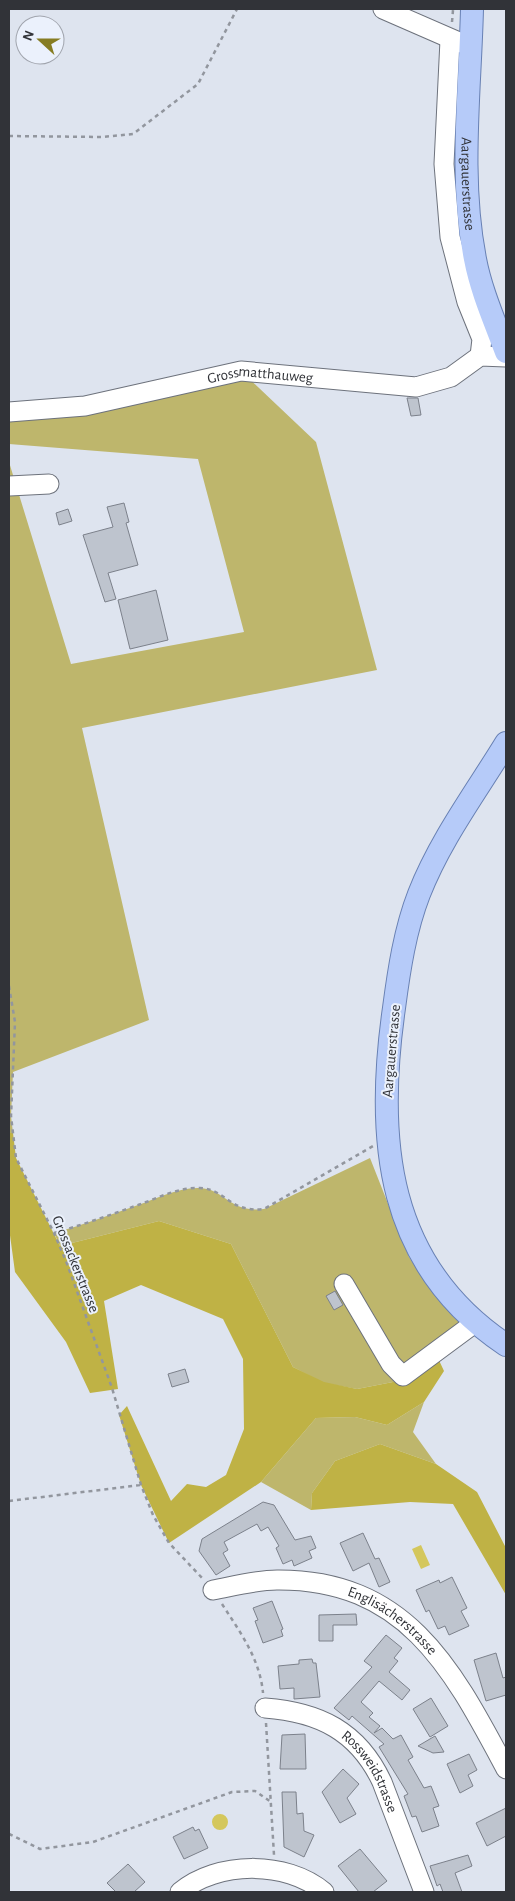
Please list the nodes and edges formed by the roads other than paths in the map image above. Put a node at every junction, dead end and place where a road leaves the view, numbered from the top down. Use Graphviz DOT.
graph roads {
  1 [pos="383,9"];
  2 [pos="472,9"];
  3 [pos="461,43"];
  4 [pos="506,352"];
  5 [pos="480,356"];
  6 [pos="506,357"];
  7 [pos="9,412"];
  8 [pos="49,484"];
  9 [pos="9,486"];
  10 [pos="506,743"];
  11 [pos="344,1284"];
  12 [pos="476,1322"];
  13 [pos="506,1345"];
  14 [pos="213,1590"];
  15 [pos="265,1708"];
  16 [pos="506,1769"];
  17 [pos="180,1892"];
  18 [pos="324,1892"];
  19 [pos="424,1892"];
  1 -- 3 [label="street"];
  2 -- 3 [label="main road, Aargauerstrasse"];
  3 -- 4 [label="main road, Aargauerstrasse"];
  3 -- 5 [label="street"];
  5 -- 6 [label="street"];
  5 -- 7 [label="street, Grossmatthauweg"];
  8 -- 9 [label="street"];
  10 -- 12 [label="main road, Aargauerstrasse"];
  11 -- 12 [label="street"];
  12 -- 13 [label="main road, Aargauerstrasse"];
  14 -- 16 [label="street, Englisächerstrasse"];
  15 -- 19 [label="street, Rossweidstrasse"];
  17 -- 18 [label="street"];
}
